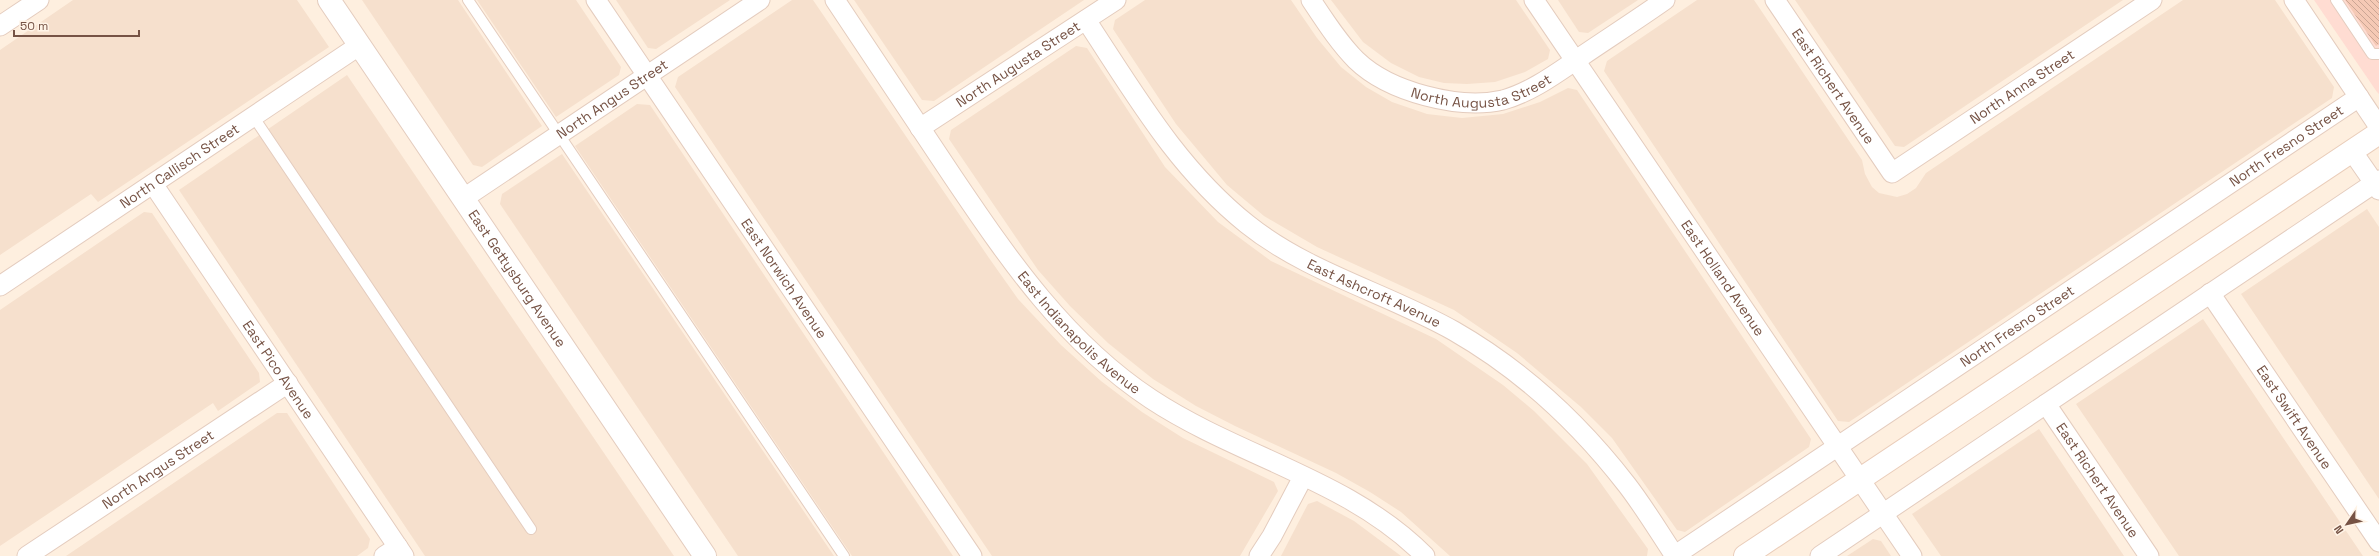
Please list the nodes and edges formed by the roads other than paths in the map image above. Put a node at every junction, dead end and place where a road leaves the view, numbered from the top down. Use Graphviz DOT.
graph roads {
  1 [pos="39,0"];
  2 [pos="329,0"];
  3 [pos="468,0"];
  4 [pos="596,0"];
  5 [pos="760,0"];
  6 [pos="835,0"];
  7 [pos="1116,0"];
  8 [pos="1311,0"];
  9 [pos="1534,0"];
  10 [pos="1665,0"];
  11 [pos="1775,0"];
  12 [pos="2152,0"];
  13 [pos="2294,0"];
  14 [pos="2336,0"];
  15 [pos="1086,20"];
  16 [pos="0,26"];
  17 [pos="360,45"];
  18 [pos="2379,54"];
  19 [pos="1575,61"];
  20 [pos="647,76"];
  21 [pos="2359,97"];
  22 [pos="253,116"];
  23 [pos="2379,127"];
  24 [pos="920,128"];
  25 [pos="2379,133"];
  26 [pos="559,135"];
  27 [pos="2352,151"];
  28 [pos="1892,173"];
  29 [pos="153,184"];
  30 [pos="2378,185"];
  31 [pos="464,198"];
  32 [pos="0,286"];
  33 [pos="2210,293"];
  34 [pos="288,383"];
  35 [pos="2046,404"];
  36 [pos="1836,447"];
  37 [pos="1303,477"];
  38 [pos="1860,480"];
  39 [pos="1884,514"];
  40 [pos="531,529"];
  41 [pos="2379,542"];
  42 [pos="395,553"];
  43 [pos="27,556"];
  44 [pos="705,556"];
  45 [pos="844,556"];
  46 [pos="972,556"];
  47 [pos="1260,556"];
  48 [pos="1425,556"];
  49 [pos="1675,556"];
  50 [pos="1745,556"];
  51 [pos="1820,556"];
  52 [pos="1912,556"];
  53 [pos="2149,556"];
  1 -- 16 [label="street"];
  2 -- 17 [label="main road, East Gettysburg Avenue"];
  3 -- 26 [label="lane"];
  4 -- 20 [label="street, East Norwich Avenue"];
  5 -- 20 [label="street, North Angus Street"];
  6 -- 24 [label="street, East Indianapolis Avenue"];
  7 -- 15 [label="street, North Augusta Street"];
  8 -- 19 [label="street, North Augusta Street"];
  9 -- 19 [label="street, East Holland Avenue"];
  10 -- 19 [label="street, North Augusta Street"];
  11 -- 28 [label="street, East Richert Avenue"];
  12 -- 28 [label="street, North Anna Street"];
  13 -- 21 [label="street"];
  14 -- 18 [label="lane"];
  15 -- 24 [label="street, North Augusta Street"];
  15 -- 49 [label="street, East Ashcroft Avenue"];
  17 -- 22 [label="street, North Callisch Street"];
  17 -- 31 [label="main road, East Gettysburg Avenue"];
  19 -- 36 [label="street, East Holland Avenue"];
  20 -- 26 [label="street, North Angus Street"];
  20 -- 46 [label="street, East Norwich Avenue"];
  21 -- 23 [label="street"];
  21 -- 36 [label="street, North Fresno Street"];
  22 -- 29 [label="street, North Callisch Street"];
  22 -- 40 [label="lane"];
  24 -- 37 [label="street, East Indianapolis Avenue"];
  25 -- 27 [label="main road"];
  26 -- 31 [label="street, North Angus Street"];
  26 -- 45 [label="lane"];
  27 -- 30 [label="street"];
  27 -- 38 [label="main road"];
  29 -- 32 [label="street, North Callisch Street"];
  29 -- 34 [label="street, East Pico Avenue"];
  30 -- 33 [label="street"];
  31 -- 44 [label="main road, East Gettysburg Avenue"];
  33 -- 35 [label="street"];
  33 -- 41 [label="street, East Swift Avenue"];
  34 -- 42 [label="street, East Pico Avenue"];
  34 -- 43 [label="street, North Angus Street"];
  35 -- 39 [label="street"];
  35 -- 53 [label="street, East Richert Avenue"];
  36 -- 38 [label="street, East Holland Avenue"];
  36 -- 49 [label="street, North Fresno Street"];
  37 -- 47 [label="street"];
  37 -- 48 [label="street, East Indianapolis Avenue"];
  38 -- 39 [label="street, East Holland Avenue"];
  38 -- 50 [label="main road"];
  39 -- 51 [label="street"];
  39 -- 52 [label="street, East Holland Avenue"];
}
